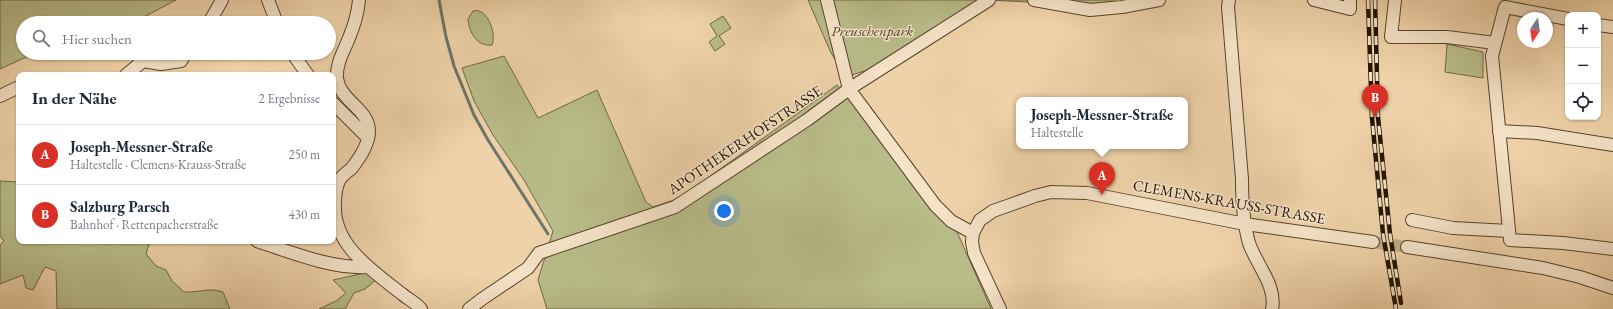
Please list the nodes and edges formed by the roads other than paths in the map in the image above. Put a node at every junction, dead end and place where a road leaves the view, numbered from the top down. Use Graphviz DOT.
graph roads {
  1 [pos="222,0"];
  2 [pos="268,0"];
  3 [pos="359,0"];
  4 [pos="827,0"];
  5 [pos="989,0"];
  6 [pos="1034,0"];
  7 [pos="1159,0"];
  8 [pos="1229,0"];
  9 [pos="1314,0"];
  10 [pos="1395,0"];
  11 [pos="1350,4"];
  12 [pos="213,16"];
  13 [pos="274,16"];
  14 [pos="1565,18"];
  15 [pos="1601,25"];
  16 [pos="1613,27"];
  17 [pos="1495,43"];
  18 [pos="182,60"];
  19 [pos="297,60"];
  20 [pos="130,72"];
  21 [pos="306,72"];
  22 [pos="16,88"];
  23 [pos="849,89"];
  24 [pos="0,96"];
  25 [pos="336,106"];
  26 [pos="1499,131"];
  27 [pos="368,138"];
  28 [pos="1613,145"];
  29 [pos="336,190"];
  30 [pos="1412,220"];
  31 [pos="336,221"];
  32 [pos="1245,224"];
  33 [pos="973,233"];
  34 [pos="1510,236"];
  35 [pos="1373,242"];
  36 [pos="265,244"];
  37 [pos="1407,247"];
  38 [pos="1613,249"];
  39 [pos="367,267"];
  40 [pos="1613,288"];
  41 [pos="420,309"];
  42 [pos="469,309"];
  43 [pos="1000,309"];
  44 [pos="1272,309"];
  1 -- 12 [label="street"];
  2 -- 13 [label="street"];
  3 -- 27 [label="street"];
  4 -- 23 [label="street"];
  5 -- 23 [label="street, APOTHEKERHOFSTRASSE"];
  6 -- 7 [label="street"];
  8 -- 32 [label="street"];
  9 -- 11 [label="street"];
  10 -- 17 [label="street"];
  14 -- 17 [label="street"];
  15 -- 16 [label="street"];
  17 -- 26 [label="street"];
  18 -- 20 [label="street"];
  19 -- 21 [label="street"];
  22 -- 24 [label="street"];
  23 -- 33 [label="street"];
  23 -- 42 [label="street, APOTHEKERHOFSTRASSE"];
  25 -- 27 [label="street"];
  26 -- 28 [label="street"];
  26 -- 34 [label="street"];
  27 -- 29 [label="street"];
  30 -- 34 [label="street"];
  31 -- 39 [label="street"];
  32 -- 33 [label="street, CLEMENS-KRAUSS-STRASSE"];
  32 -- 35 [label="street, CLEMENS-KRAUSS-STRASSE"];
  32 -- 44 [label="street"];
  33 -- 43 [label="street"];
  34 -- 38 [label="street"];
  36 -- 39 [label="street"];
  37 -- 40 [label="street"];
  39 -- 41 [label="street"];
}
